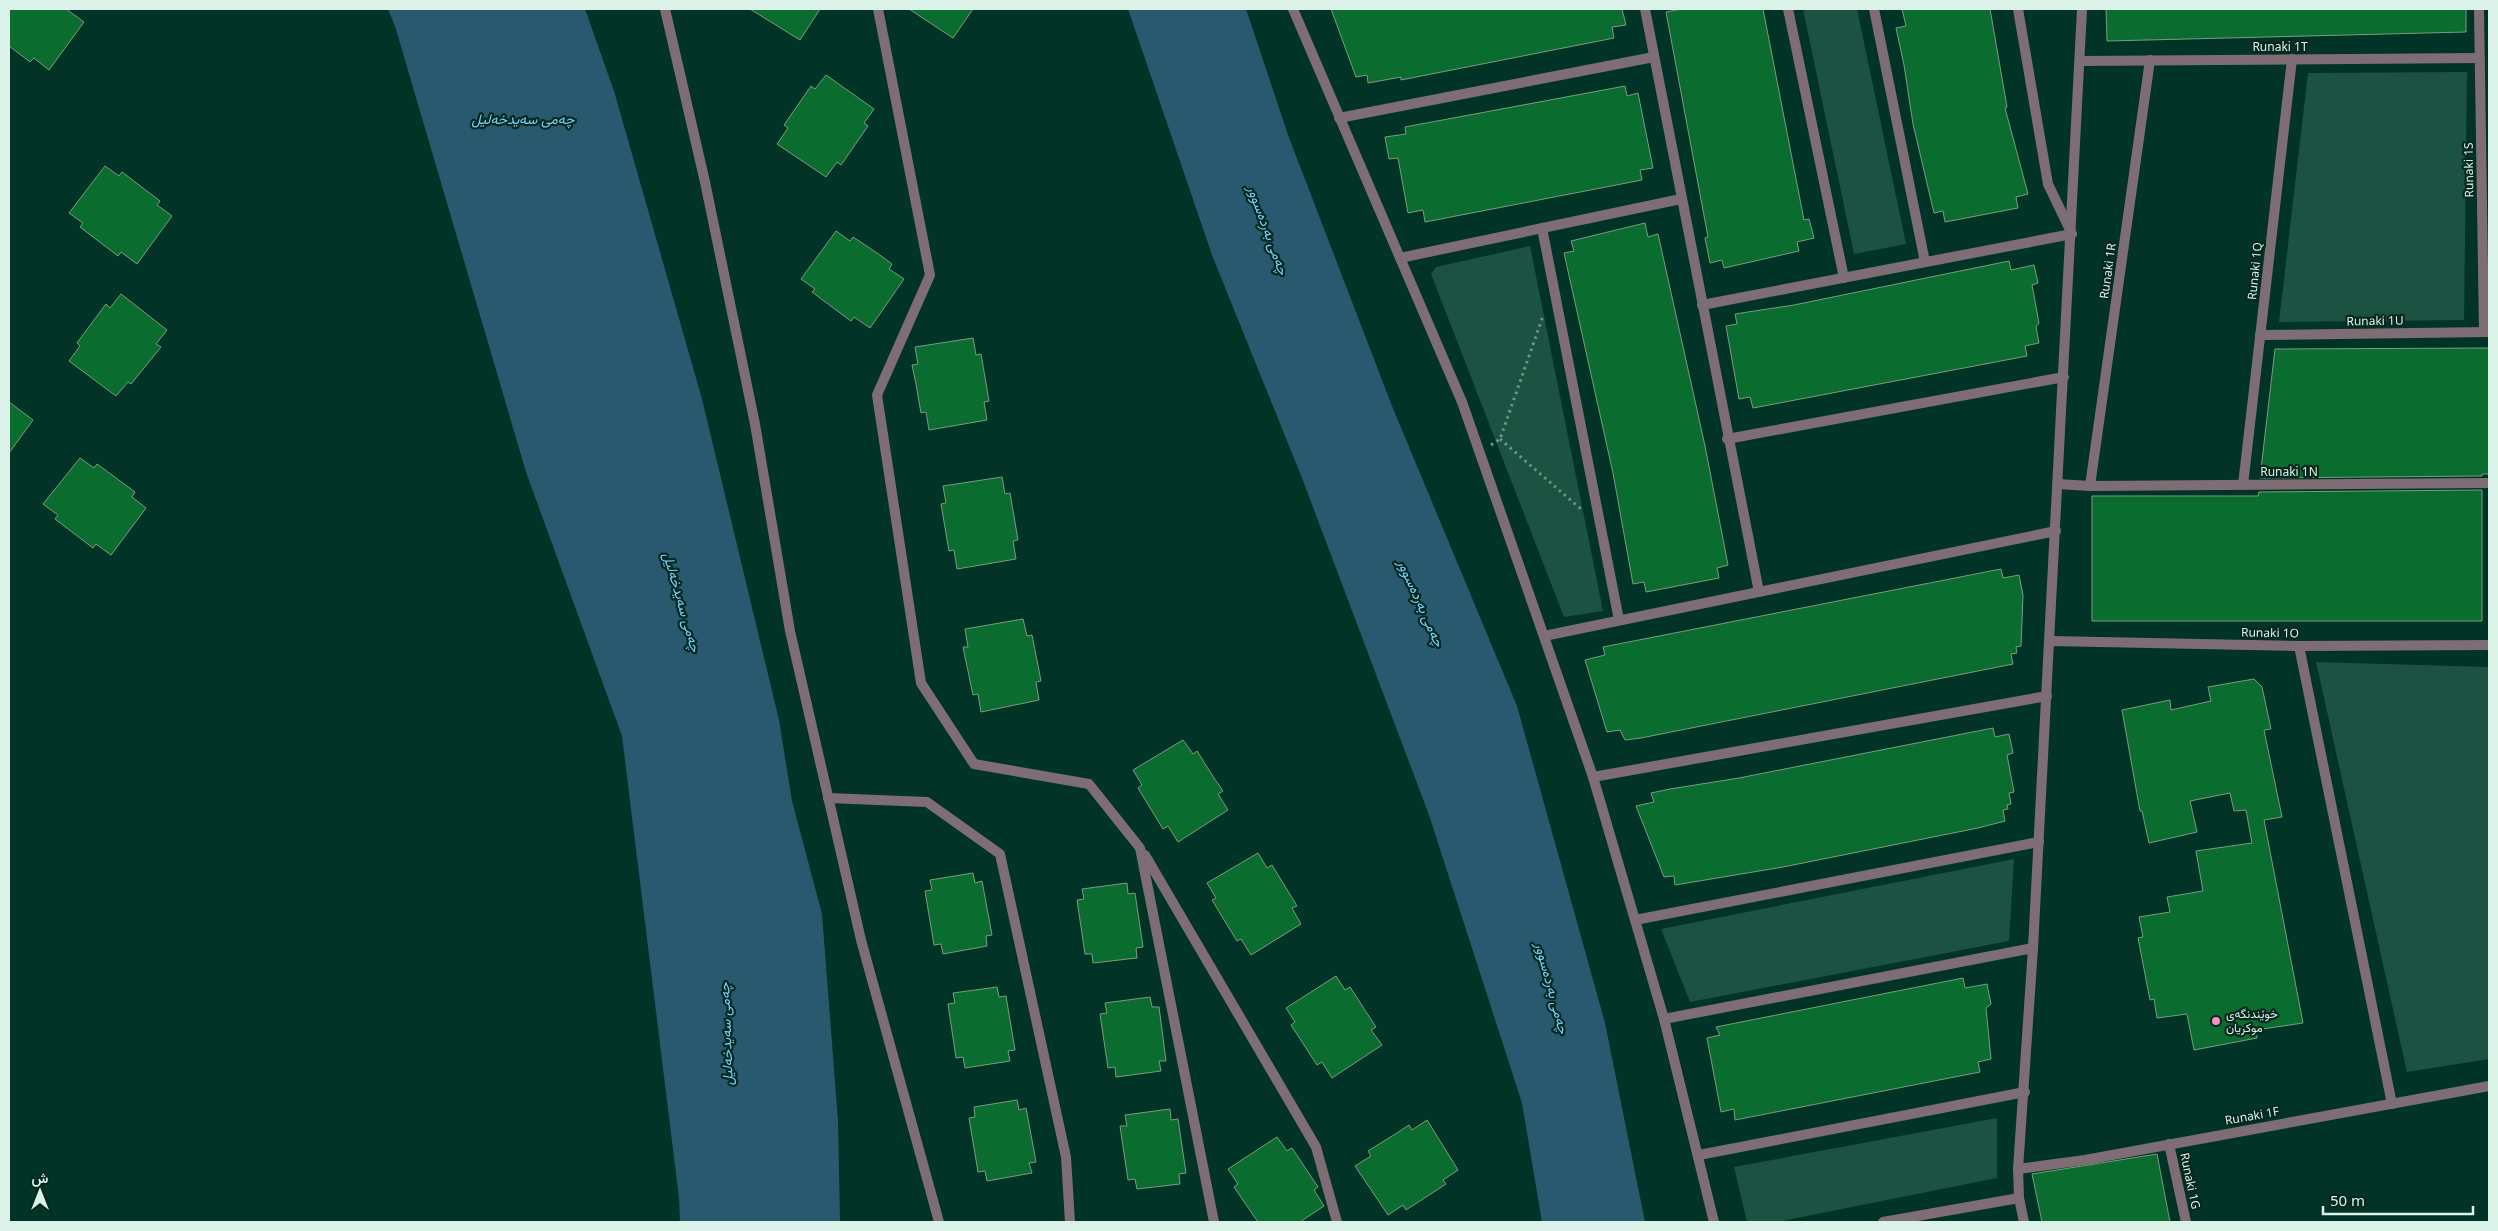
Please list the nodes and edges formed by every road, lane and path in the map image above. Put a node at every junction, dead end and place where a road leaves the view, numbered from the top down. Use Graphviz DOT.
graph roads {
  1 [pos="665,9"];
  2 [pos="878,9"];
  3 [pos="1293,9"];
  4 [pos="1645,9"];
  5 [pos="1788,9"];
  6 [pos="1874,9"];
  7 [pos="2018,9"];
  8 [pos="2082,9"];
  9 [pos="2479,9"];
  10 [pos="1654,57"];
  11 [pos="2480,58"];
  12 [pos="2150,60"];
  13 [pos="2292,60"];
  14 [pos="2081,61"];
  15 [pos="1339,118"];
  16 [pos="1681,198"];
  17 [pos="1542,228"];
  18 [pos="2072,234"];
  19 [pos="1400,258"];
  20 [pos="1924,262"];
  21 [pos="1844,278"];
  22 [pos="1702,305"];
  23 [pos="1544,313"];
  24 [pos="2486,332"];
  25 [pos="2260,335"];
  26 [pos="2064,377"];
  27 [pos="1727,439"];
  28 [pos="2489,483"];
  29 [pos="2058,484"];
  30 [pos="2243,485"];
  31 [pos="2090,486"];
  32 [pos="1601,527"];
  33 [pos="2056,531"];
  34 [pos="1759,592"];
  35 [pos="1619,620"];
  36 [pos="1544,636"];
  37 [pos="2050,641"];
  38 [pos="2489,645"];
  39 [pos="2299,646"];
  40 [pos="2047,696"];
  41 [pos="1593,777"];
  42 [pos="828,798"];
  43 [pos="2039,842"];
  44 [pos="1140,848"];
  45 [pos="1635,920"];
  46 [pos="2033,948"];
  47 [pos="1664,1018"];
  48 [pos="2489,1086"];
  49 [pos="2025,1092"];
  50 [pos="2392,1104"];
  51 [pos="2169,1144"];
  52 [pos="1699,1155"];
  53 [pos="2018,1169"];
  54 [pos="2019,1198"];
  55 [pos="939,1222"];
  56 [pos="1070,1222"];
  57 [pos="1214,1222"];
  58 [pos="1337,1222"];
  59 [pos="1714,1222"];
  60 [pos="1883,1222"];
  61 [pos="2024,1222"];
  62 [pos="2186,1222"];
  1 -- 42 [label="street"];
  2 -- 44 [label="street"];
  3 -- 15 [label="street"];
  4 -- 10 [label="street"];
  5 -- 21 [label="street"];
  6 -- 20 [label="street"];
  7 -- 18 [label="street"];
  8 -- 14 [label="street"];
  9 -- 11 [label="street, Runaki 1S"];
  10 -- 15 [label="street"];
  10 -- 16 [label="street"];
  11 -- 13 [label="street, Runaki 1T"];
  11 -- 24 [label="street, Runaki 1S"];
  12 -- 13 [label="street, Runaki 1T"];
  12 -- 14 [label="street, Runaki 1T"];
  12 -- 31 [label="street, Runaki 1R"];
  13 -- 25 [label="street, Runaki 1Q"];
  14 -- 18 [label="street"];
  15 -- 19 [label="street"];
  16 -- 17 [label="street"];
  16 -- 22 [label="street"];
  17 -- 19 [label="street"];
  17 -- 32 [label="street"];
  18 -- 20 [label="street"];
  18 -- 26 [label="street"];
  19 -- 36 [label="street"];
  20 -- 21 [label="street"];
  21 -- 22 [label="street"];
  22 -- 27 [label="street"];
  23 -- 32 [label="path"];
  24 -- 25 [label="street, Runaki 1U"];
  25 -- 30 [label="street, Runaki 1Q"];
  26 -- 27 [label="street"];
  26 -- 29 [label="street"];
  27 -- 34 [label="street"];
  28 -- 30 [label="street, Runaki 1N"];
  29 -- 31 [label="street, Runaki 1N"];
  29 -- 33 [label="street"];
  30 -- 31 [label="street, Runaki 1N"];
  32 -- 35 [label="street"];
  33 -- 34 [label="street"];
  33 -- 37 [label="street"];
  34 -- 35 [label="street"];
  35 -- 36 [label="street"];
  36 -- 41 [label="street"];
  37 -- 39 [label="street, Runaki 1O"];
  37 -- 40 [label="street"];
  38 -- 39 [label="street, Runaki 1O"];
  39 -- 50 [label="street"];
  40 -- 41 [label="street"];
  40 -- 43 [label="street"];
  41 -- 45 [label="street"];
  42 -- 55 [label="street"];
  42 -- 56 [label="street"];
  43 -- 45 [label="street"];
  43 -- 46 [label="street"];
  44 -- 57 [label="street"];
  44 -- 58 [label="street"];
  45 -- 47 [label="street"];
  46 -- 47 [label="street"];
  46 -- 49 [label="street"];
  47 -- 52 [label="street"];
  48 -- 50 [label="street, Runaki 1F"];
  49 -- 52 [label="street"];
  49 -- 53 [label="street"];
  50 -- 51 [label="street, Runaki 1F"];
  51 -- 53 [label="street, Runaki 1F"];
  51 -- 62 [label="street, Runaki 1G"];
  52 -- 59 [label="street"];
  53 -- 54 [label="street"];
  54 -- 60 [label="street"];
  54 -- 61 [label="street"];
}
